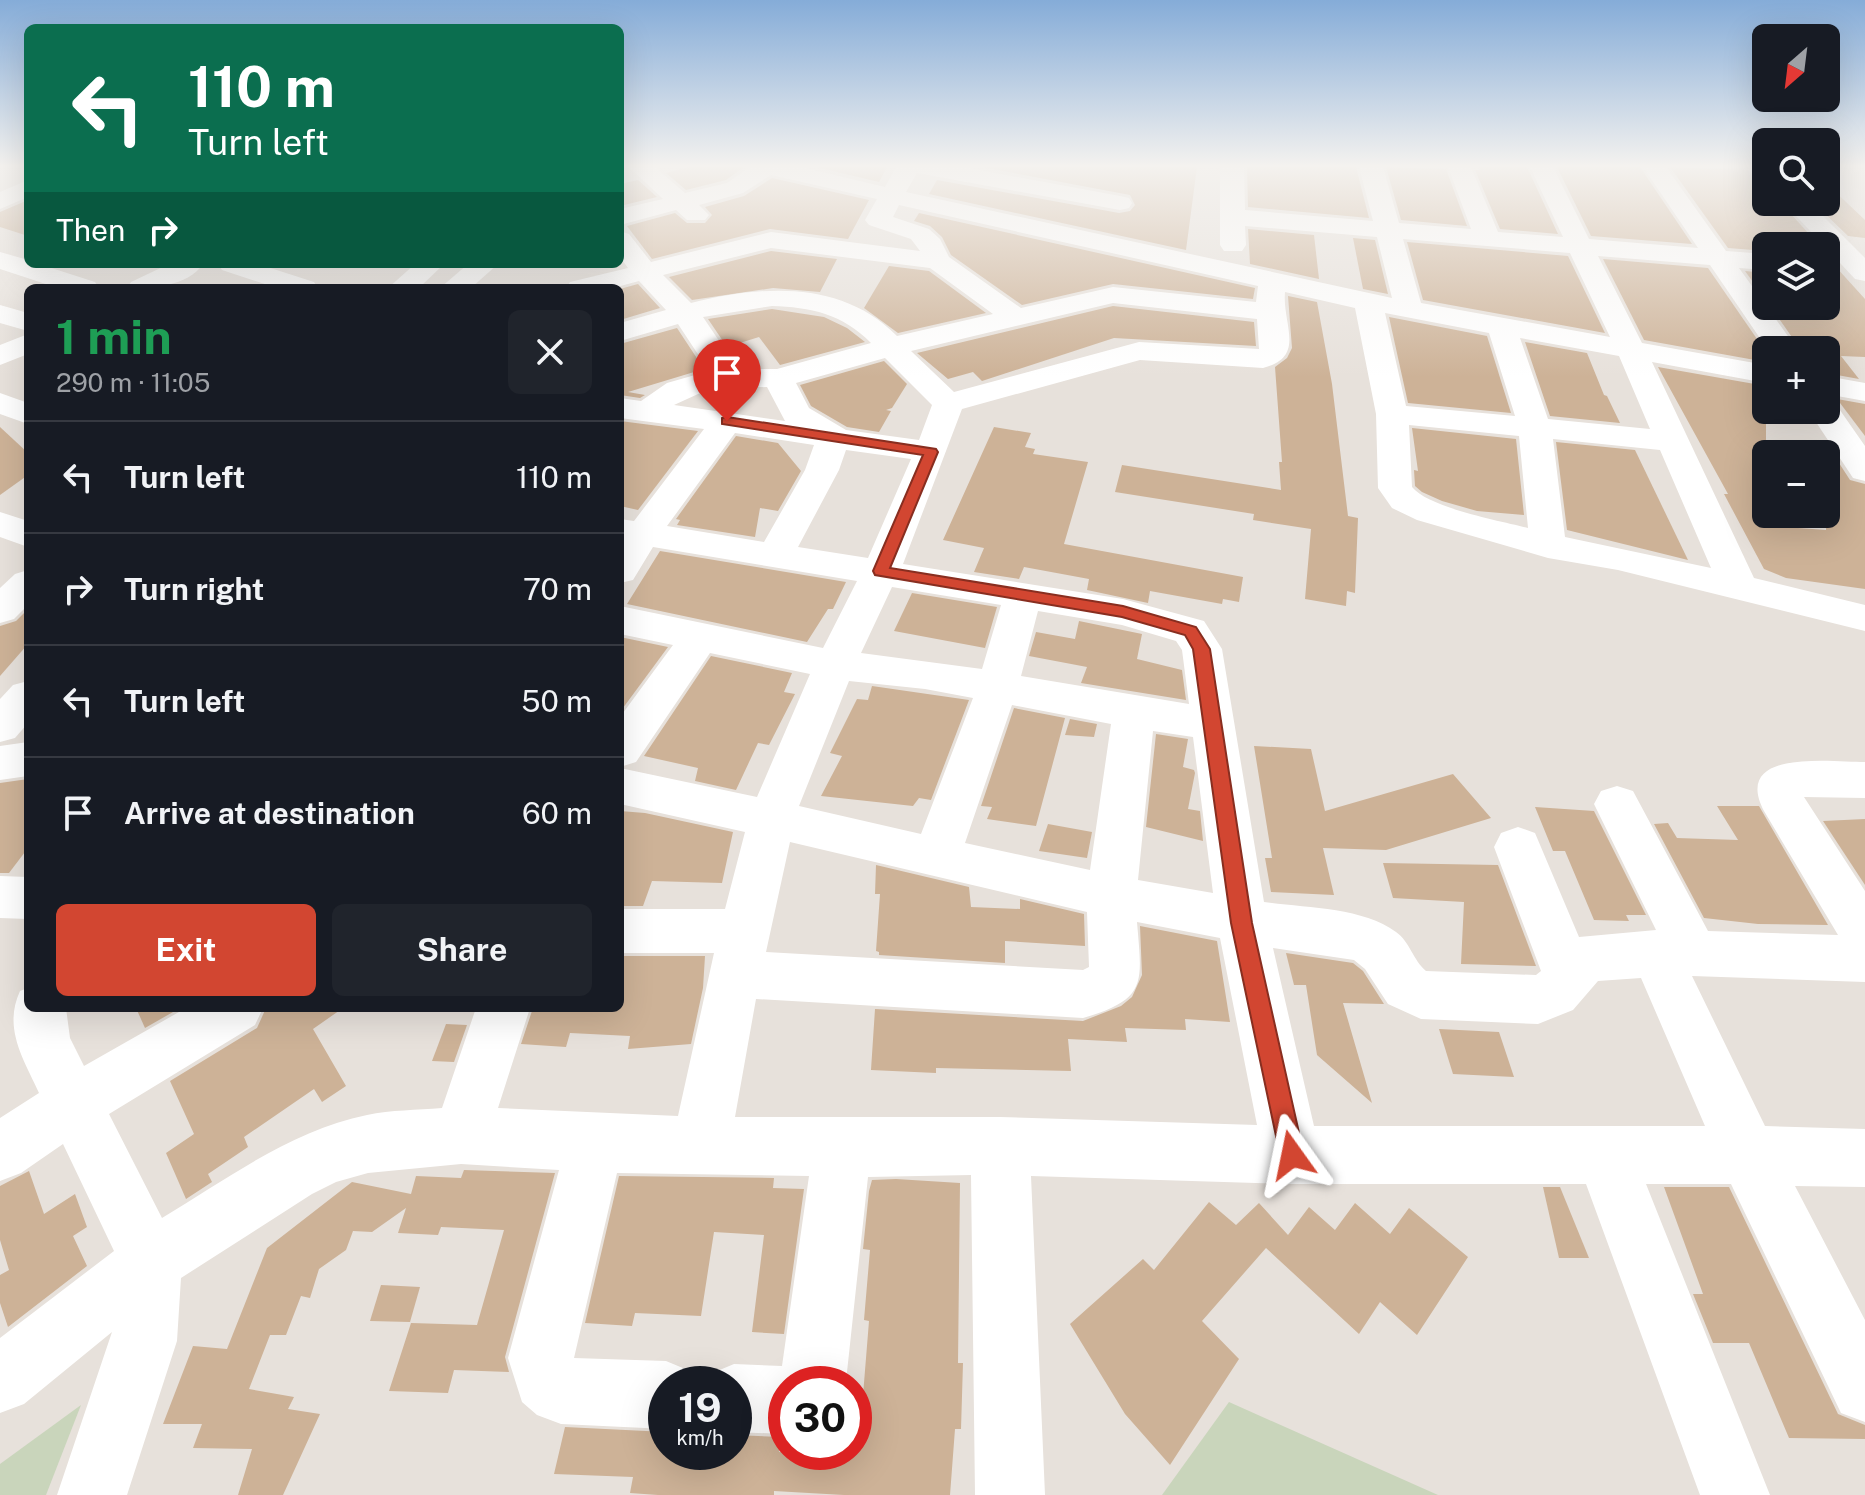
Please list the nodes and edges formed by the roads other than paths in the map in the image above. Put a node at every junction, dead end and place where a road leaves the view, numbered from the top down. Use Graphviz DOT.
graph roads {
  1 [pos="721,237"];
  2 [pos="923,237"];
  3 [pos="1069,237"];
  4 [pos="1111,237"];
  5 [pos="1234,237"];
  6 [pos="1390,237"];
  7 [pos="1487,237"];
  8 [pos="1574,237"];
  9 [pos="1702,237"];
  10 [pos="1831,237"];
  11 [pos="624,244"];
  12 [pos="1578,245"];
  13 [pos="1109,246"];
  14 [pos="734,248"];
  15 [pos="846,250"];
  16 [pos="1716,258"];
  17 [pos="0,260"];
  18 [pos="938,261"];
  19 [pos="1752,261"];
  20 [pos="1840,267"];
  21 [pos="24,268"];
  22 [pos="24,268"];
  23 [pos="182,268"];
  24 [pos="243,268"];
  25 [pos="422,268"];
  26 [pos="480,268"];
  27 [pos="1864,270"];
  28 [pos="645,272"];
  29 [pos="1238,274"];
  30 [pos="1272,282"];
  31 [pos="73,284"];
  32 [pos="149,284"];
  33 [pos="292,284"];
  34 [pos="406,284"];
  35 [pos="459,284"];
  36 [pos="596,284"];
  37 [pos="811,302"];
  38 [pos="1368,302"];
  39 [pos="1409,310"];
  40 [pos="1269,312"];
  41 [pos="0,314"];
  42 [pos="686,314"];
  43 [pos="1019,316"];
  44 [pos="24,321"];
  45 [pos="1502,327"];
  46 [pos="624,331"];
  47 [pos="1773,336"];
  48 [pos="24,345"];
  49 [pos="890,347"];
  50 [pos="1631,350"];
  51 [pos="0,356"];
  52 [pos="1087,365"];
  53 [pos="1752,372"];
  54 [pos="728,376"];
  55 [pos="778,378"];
  56 [pos="1840,388"];
  57 [pos="1865,392"];
  58 [pos="0,403"];
  59 [pos="948,403"];
  60 [pos="634,409"];
  61 [pos="24,412"];
  62 [pos="1392,414"];
  63 [pos="727,421"];
  64 [pos="1833,424"];
  65 [pos="1535,428"];
  66 [pos="834,436"];
  67 [pos="1674,441"];
  68 [pos="931,452"];
  69 [pos="1865,471"];
  70 [pos="0,523"];
  71 [pos="631,532"];
  72 [pos="24,533"];
  73 [pos="1548,546"];
  74 [pos="775,555"];
  75 [pos="624,557"];
  76 [pos="881,571"];
  77 [pos="24,587"];
  78 [pos="1740,590"];
  79 [pos="1023,596"];
  80 [pos="0,610"];
  81 [pos="1865,618"];
  82 [pos="624,621"];
  83 [pos="701,636"];
  84 [pos="835,665"];
  85 [pos="998,686"];
  86 [pos="24,700"];
  87 [pos="1134,712"];
  88 [pos="1211,723"];
  89 [pos="0,726"];
  90 [pos="624,744"];
  91 [pos="24,760"];
  92 [pos="0,763"];
  93 [pos="1865,780"];
  94 [pos="624,787"];
  95 [pos="1617,804"];
  96 [pos="772,817"];
  97 [pos="1518,847"];
  98 [pos="936,857"];
  99 [pos="0,897"];
  100 [pos="1111,897"];
  101 [pos="24,898"];
  102 [pos="1242,923"];
  103 [pos="624,932"];
  104 [pos="1865,935"];
  105 [pos="739,952"];
  106 [pos="1674,953"];
  107 [pos="1865,959"];
  108 [pos="1569,976"];
  109 [pos="39,1012"];
  110 [pos="229,1012"];
  111 [pos="502,1012"];
  112 [pos="74,1103"];
  113 [pos="461,1135"];
  114 [pos="595,1143"];
  115 [pos="701,1143"];
  116 [pos="1000,1146"];
  117 [pos="842,1148"];
  118 [pos="0,1152"];
  119 [pos="1292,1155"];
  120 [pos="1605,1155"];
  121 [pos="1748,1155"];
  122 [pos="1865,1158"];
  123 [pos="151,1261"];
  124 [pos="815,1366"];
  125 [pos="0,1380"];
  126 [pos="1865,1389"];
  127 [pos="648,1394"];
  128 [pos="92,1495"];
  129 [pos="1010,1495"];
  130 [pos="1735,1495"];
  1 -- 14 [label="street"];
  2 -- 18 [label="street"];
  3 -- 13 [label="street"];
  4 -- 13 [label="street"];
  5 -- 29 [label="street"];
  6 -- 39 [label="street"];
  7 -- 12 [label="street"];
  8 -- 12 [label="street"];
  9 -- 16 [label="street"];
  10 -- 27 [label="street"];
  11 -- 28 [label="street"];
  12 -- 16 [label="street"];
  12 -- 50 [label="street"];
  13 -- 29 [label="street"];
  14 -- 15 [label="street"];
  14 -- 28 [label="street"];
  15 -- 18 [label="street"];
  15 -- 37 [label="street"];
  16 -- 19 [label="street"];
  16 -- 47 [label="street"];
  17 -- 22 [label="street"];
  18 -- 43 [label="street"];
  20 -- 27 [label="street"];
  21 -- 31 [label="street"];
  23 -- 32 [label="street"];
  24 -- 33 [label="street"];
  25 -- 34 [label="street"];
  26 -- 35 [label="street"];
  28 -- 36 [label="street"];
  28 -- 42 [label="street"];
  29 -- 30 [label="street"];
  30 -- 38 [label="street"];
  30 -- 40 [label="street"];
  37 -- 42 [label="street"];
  37 -- 49 [label="street"];
  38 -- 39 [label="street"];
  38 -- 62 [label="street"];
  39 -- 45 [label="street"];
  40 -- 43 [label="street"];
  40 -- 52 [label="street"];
  41 -- 44 [label="street"];
  42 -- 46 [label="street"];
  42 -- 54 [label="street"];
  43 -- 49 [label="street"];
  43 -- 52 [label="street"];
  45 -- 50 [label="street"];
  45 -- 65 [label="street"];
  48 -- 51 [label="street"];
  49 -- 55 [label="street"];
  49 -- 59 [label="street"];
  50 -- 53 [label="street"];
  50 -- 67 [label="street"];
  52 -- 59 [label="street"];
  54 -- 55 [label="street"];
  54 -- 60 [label="street"];
  55 -- 66 [label="street"];
  56 -- 57 [label="street"];
  58 -- 61 [label="street"];
  59 -- 68 [label="street"];
  60 -- 63 [label="street"];
  62 -- 65 [label="street"];
  62 -- 73 [label="street"];
  63 -- 66 [label="street"];
  63 -- 71 [label="street"];
  64 -- 69 [label="street"];
  65 -- 67 [label="street"];
  65 -- 73 [label="street"];
  66 -- 68 [label="street"];
  66 -- 74 [label="street"];
  67 -- 78 [label="street"];
  68 -- 76 [label="street"];
  70 -- 72 [label="street"];
  71 -- 74 [label="street"];
  71 -- 75 [label="street"];
  73 -- 78 [label="street"];
  74 -- 76 [label="street"];
  76 -- 79 [label="street"];
  76 -- 84 [label="street"];
  77 -- 80 [label="street"];
  78 -- 81 [label="street"];
  79 -- 85 [label="street"];
  79 -- 88 [label="street"];
  82 -- 83 [label="street"];
  83 -- 84 [label="street"];
  83 -- 90 [label="street"];
  84 -- 85 [label="street"];
  84 -- 96 [label="street"];
  85 -- 87 [label="street"];
  85 -- 98 [label="street"];
  86 -- 89 [label="street"];
  87 -- 88 [label="street"];
  87 -- 100 [label="street"];
  88 -- 102 [label="street"];
  91 -- 92 [label="street"];
  93 -- 104 [label="street"];
  94 -- 96 [label="street"];
  95 -- 106 [label="street"];
  96 -- 98 [label="street"];
  96 -- 105 [label="street"];
  97 -- 108 [label="street"];
  98 -- 100 [label="street"];
  99 -- 101 [label="street"];
  100 -- 102 [label="street"];
  100 -- 105 [label="street"];
  102 -- 108 [label="street"];
  102 -- 119 [label="street"];
  103 -- 105 [label="street"];
  105 -- 115 [label="street"];
  106 -- 107 [label="street"];
  106 -- 108 [label="street"];
  106 -- 121 [label="street"];
  109 -- 112 [label="street"];
  110 -- 112 [label="street"];
  111 -- 113 [label="street"];
  112 -- 118 [label="street"];
  112 -- 123 [label="street"];
  113 -- 114 [label="street"];
  113 -- 123 [label="street"];
  114 -- 115 [label="street"];
  114 -- 127 [label="street"];
  115 -- 117 [label="street"];
  116 -- 117 [label="street"];
  116 -- 119 [label="street"];
  116 -- 129 [label="street"];
  117 -- 124 [label="street"];
  119 -- 120 [label="street"];
  120 -- 121 [label="street"];
  120 -- 130 [label="street"];
  121 -- 122 [label="street"];
  121 -- 126 [label="street"];
  123 -- 125 [label="street"];
  123 -- 128 [label="street"];
}
